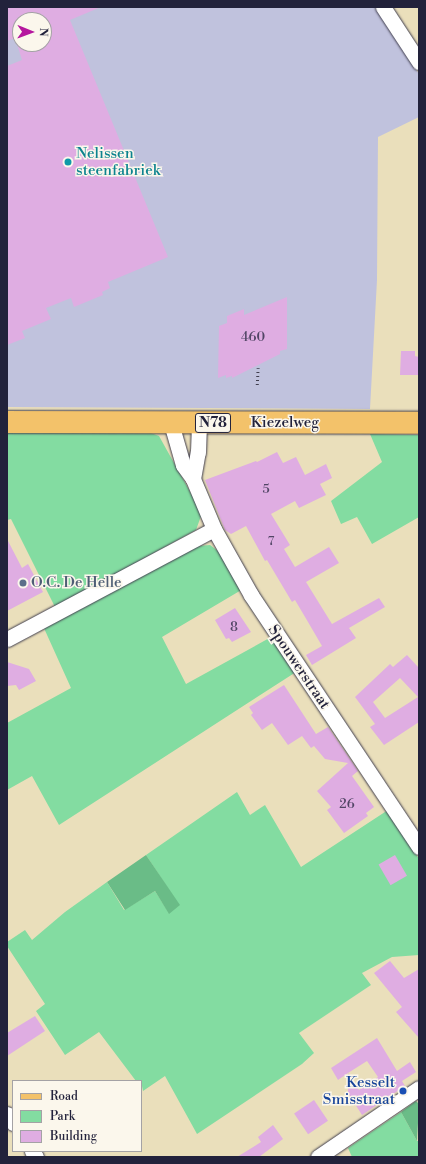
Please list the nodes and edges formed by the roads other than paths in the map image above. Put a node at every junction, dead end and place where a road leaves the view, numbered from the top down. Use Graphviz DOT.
graph roads {
  1 [pos="383,7"];
  2 [pos="419,62"];
  3 [pos="7,422"];
  4 [pos="171,423"];
  5 [pos="199,423"];
  6 [pos="419,423"];
  7 [pos="193,479"];
  8 [pos="214,528"];
  9 [pos="7,640"];
  10 [pos="419,847"];
  11 [pos="419,1088"];
  12 [pos="318,1157"];
  1 -- 2 [label="street"];
  3 -- 4 [label="main road, Kiezelweg / N78"];
  4 -- 5 [label="main road, Kiezelweg / N78"];
  4 -- 7 [label="street, Spouwerstraat"];
  5 -- 6 [label="main road, Kiezelweg / N78"];
  5 -- 7 [label="street"];
  7 -- 8 [label="street, Spouwerstraat"];
  8 -- 9 [label="street"];
  8 -- 10 [label="street, Spouwerstraat"];
  11 -- 12 [label="street"];
}
